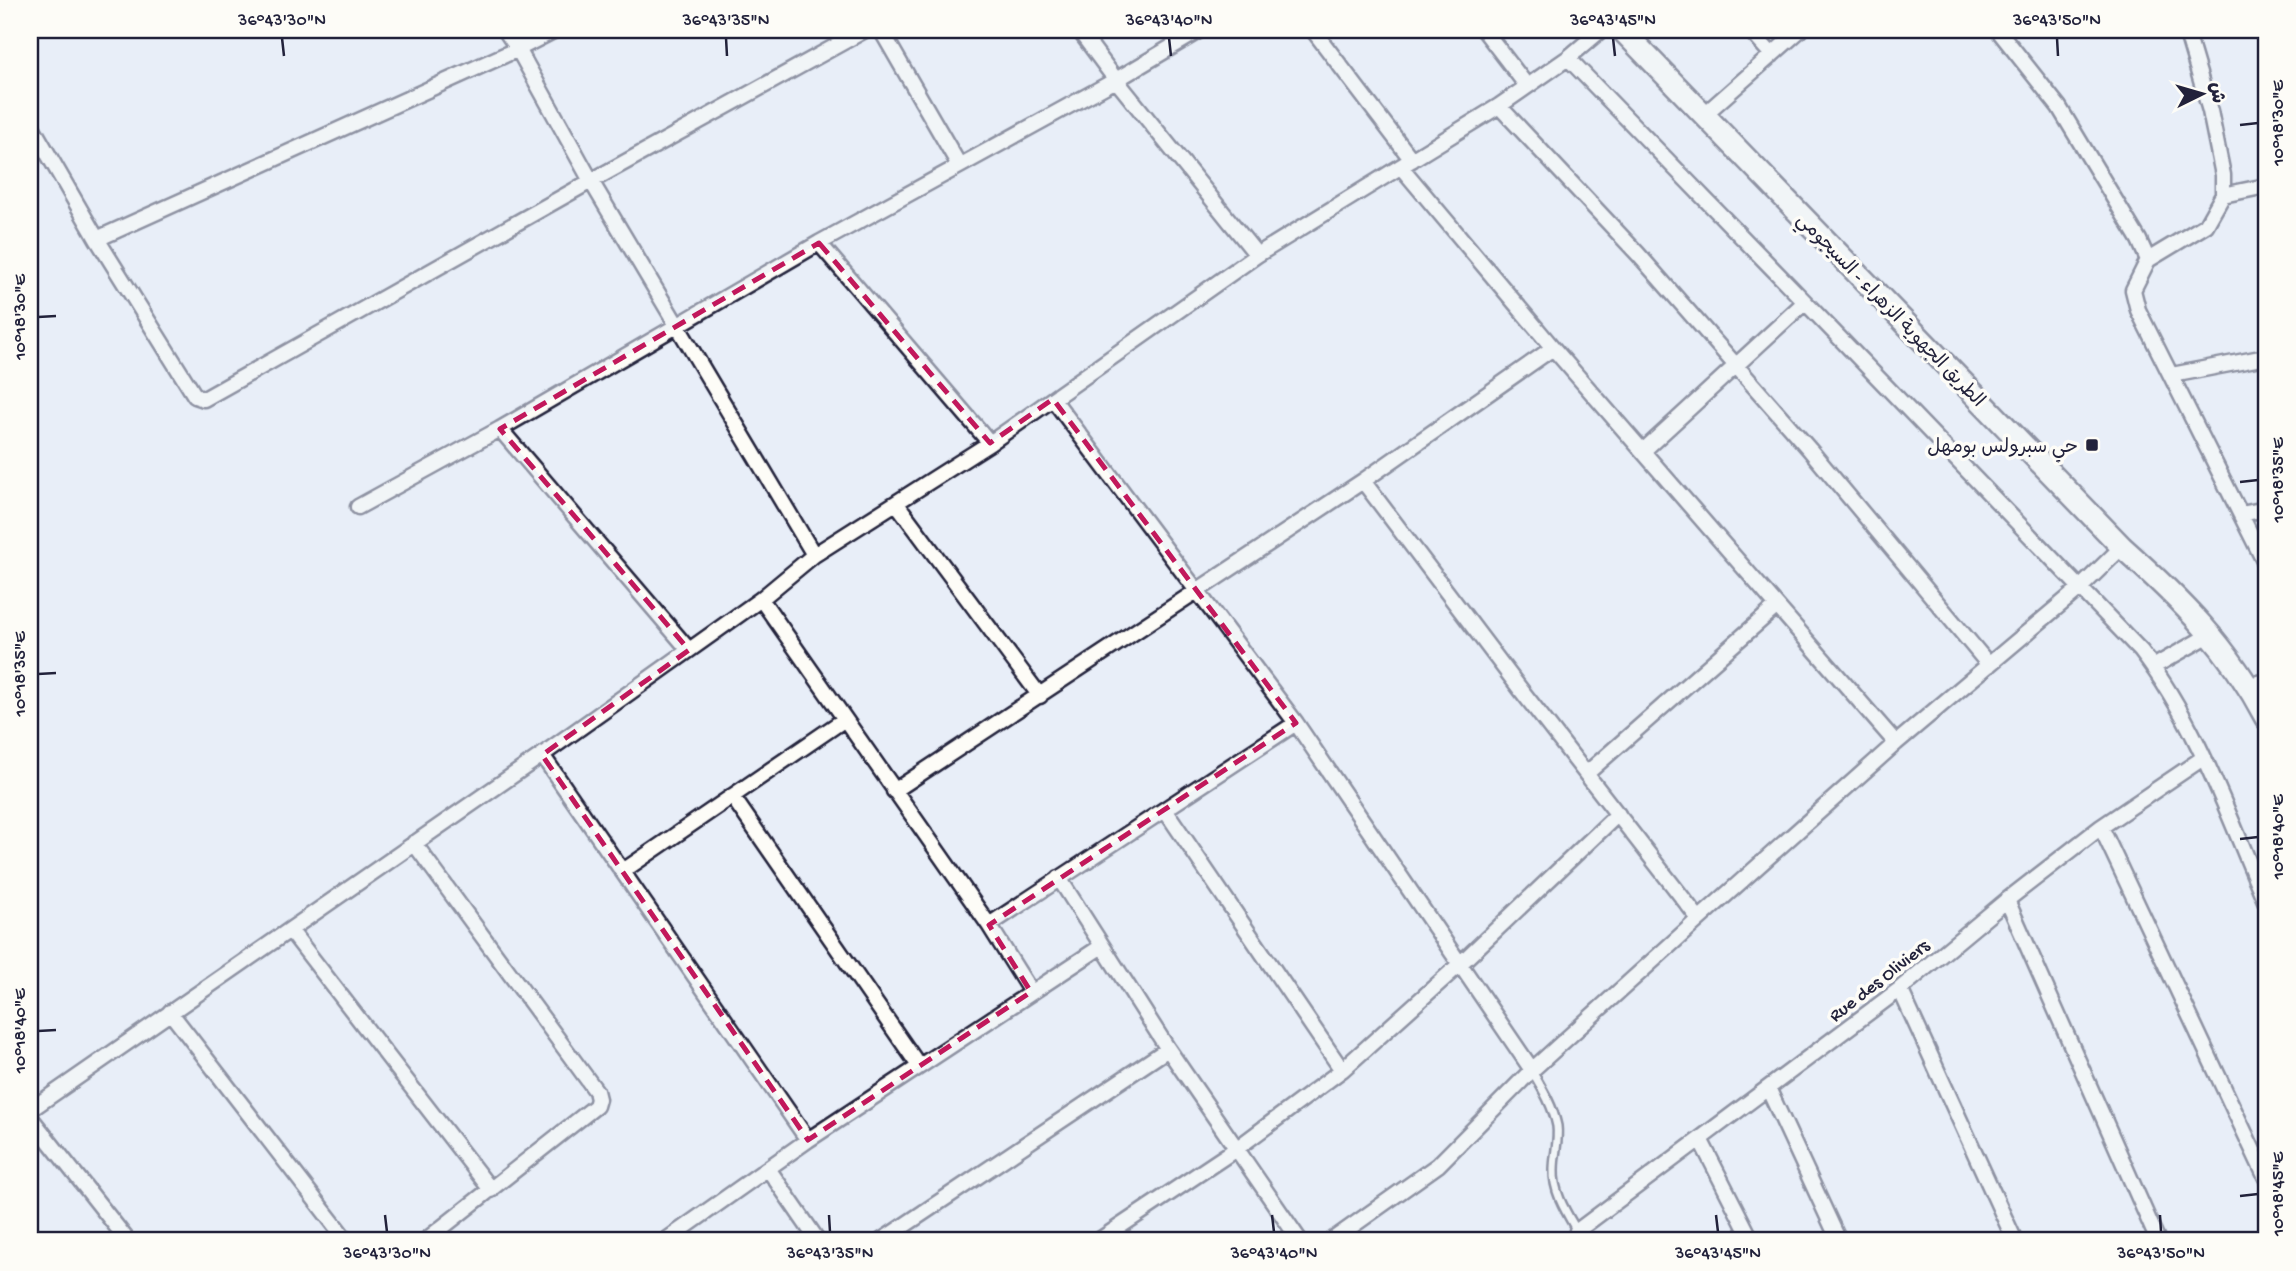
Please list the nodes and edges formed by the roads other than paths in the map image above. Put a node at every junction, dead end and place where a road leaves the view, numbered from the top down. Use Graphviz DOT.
graph roads {
  1 [pos="505,30"];
  2 [pos="555,30"];
  3 [pos="865,30"];
  4 [pos="881,30"];
  5 [pos="1079,30"];
  6 [pos="1199,30"];
  7 [pos="1313,30"];
  8 [pos="1484,30"];
  9 [pos="1601,30"];
  10 [pos="1622,30"];
  11 [pos="1750,30"];
  12 [pos="1800,30"];
  13 [pos="1998,30"];
  14 [pos="2186,30"];
  15 [pos="519,49"];
  16 [pos="1772,55"];
  17 [pos="1568,58"];
  18 [pos="1116,80"];
  19 [pos="1527,86"];
  20 [pos="1499,106"];
  21 [pos="1705,114"];
  22 [pos="30,123"];
  23 [pos="1407,164"];
  24 [pos="958,165"];
  25 [pos="591,181"];
  26 [pos="2266,186"];
  27 [pos="2223,195"];
  28 [pos="97,239"];
  29 [pos="819,243"];
  30 [pos="1257,255"];
  31 [pos="2148,260"];
  32 [pos="1805,302"];
  33 [pos="677,325"];
  34 [pos="1553,348"];
  35 [pos="2266,357"];
  36 [pos="1735,367"];
  37 [pos="2172,375"];
  38 [pos="1054,399"];
  39 [pos="500,429"];
  40 [pos="990,443"];
  41 [pos="1643,451"];
  42 [pos="1363,481"];
  43 [pos="897,504"];
  44 [pos="358,507"];
  45 [pos="2266,509"];
  46 [pos="2241,514"];
  47 [pos="2122,547"];
  48 [pos="814,555"];
  49 [pos="2266,565"];
  50 [pos="2080,588"];
  51 [pos="1197,590"];
  52 [pos="761,599"];
  53 [pos="1777,606"];
  54 [pos="2210,634"];
  55 [pos="689,650"];
  56 [pos="1989,665"];
  57 [pos="2153,667"];
  58 [pos="2258,683"];
  59 [pos="1040,696"];
  60 [pos="2266,718"];
  61 [pos="845,719"];
  62 [pos="1296,723"];
  63 [pos="1896,743"];
  64 [pos="542,755"];
  65 [pos="2203,758"];
  66 [pos="1586,774"];
  67 [pos="894,791"];
  68 [pos="732,796"];
  69 [pos="1165,810"];
  70 [pos="1618,814"];
  71 [pos="2101,827"];
  72 [pos="414,843"];
  73 [pos="623,871"];
  74 [pos="1059,878"];
  75 [pos="2007,900"];
  76 [pos="2266,903"];
  77 [pos="1699,919"];
  78 [pos="989,925"];
  79 [pos="290,930"];
  80 [pos="1102,946"];
  81 [pos="1459,965"];
  82 [pos="1900,989"];
  83 [pos="1031,992"];
  84 [pos="170,1012"];
  85 [pos="1168,1049"];
  86 [pos="919,1066"];
  87 [pos="1342,1070"];
  88 [pos="1532,1070"];
  89 [pos="1768,1088"];
  90 [pos="30,1110"];
  91 [pos="30,1116"];
  92 [pos="1700,1139"];
  93 [pos="808,1140"];
  94 [pos="1236,1149"];
  95 [pos="769,1170"];
  96 [pos="2266,1178"];
  97 [pos="491,1190"];
  98 [pos="1579,1236"];
  99 [pos="128,1241"];
  100 [pos="346,1241"];
  101 [pos="425,1241"];
  102 [pos="665,1241"];
  103 [pos="818,1241"];
  104 [pos="881,1241"];
  105 [pos="1098,1241"];
  106 [pos="1300,1241"];
  107 [pos="1331,1241"];
  108 [pos="1752,1241"];
  109 [pos="1839,1241"];
  110 [pos="2015,1241"];
  111 [pos="2158,1241"];
  1 -- 15 [label="street"];
  2 -- 15 [label="street"];
  3 -- 25 [label="street"];
  4 -- 24 [label="street"];
  5 -- 18 [label="street"];
  6 -- 18 [label="street"];
  7 -- 23 [label="street"];
  8 -- 19 [label="street"];
  9 -- 17 [label="street"];
  10 -- 21 [label="main road, الطريق الجهوية الزهراء - السيجومي"];
  11 -- 16 [label="street"];
  12 -- 16 [label="street"];
  13 -- 31 [label="street"];
  14 -- 27 [label="street"];
  15 -- 25 [label="street"];
  15 -- 28 [label="street"];
  16 -- 21 [label="street"];
  17 -- 19 [label="street"];
  17 -- 32 [label="street"];
  18 -- 24 [label="street"];
  18 -- 30 [label="street"];
  19 -- 20 [label="street"];
  20 -- 23 [label="street"];
  20 -- 36 [label="street"];
  21 -- 47 [label="main road, الطريق الجهوية الزهراء - السيجومي"];
  22 -- 28 [label="street"];
  23 -- 30 [label="street"];
  23 -- 34 [label="street"];
  24 -- 29 [label="street"];
  25 -- 28 [label="street"];
  25 -- 33 [label="street"];
  26 -- 27 [label="street"];
  27 -- 31 [label="street"];
  29 -- 33 [label="street"];
  29 -- 40 [label="street"];
  30 -- 38 [label="street"];
  31 -- 37 [label="street"];
  32 -- 36 [label="street"];
  32 -- 50 [label="street"];
  33 -- 39 [label="street"];
  33 -- 48 [label="street"];
  34 -- 41 [label="street"];
  34 -- 42 [label="street"];
  35 -- 37 [label="street"];
  36 -- 41 [label="street"];
  36 -- 56 [label="street"];
  37 -- 46 [label="street"];
  38 -- 40 [label="street"];
  38 -- 51 [label="street"];
  39 -- 44 [label="street"];
  39 -- 55 [label="street"];
  40 -- 43 [label="street"];
  41 -- 53 [label="street"];
  42 -- 51 [label="street"];
  42 -- 66 [label="street"];
  43 -- 48 [label="street"];
  43 -- 59 [label="street"];
  45 -- 46 [label="street"];
  46 -- 49 [label="street"];
  47 -- 50 [label="street"];
  47 -- 54 [label="main road, الطريق الجهوية الزهراء - السيجومي"];
  48 -- 52 [label="street"];
  50 -- 56 [label="street"];
  50 -- 57 [label="street"];
  51 -- 59 [label="street"];
  51 -- 62 [label="street"];
  52 -- 55 [label="street"];
  52 -- 61 [label="street"];
  53 -- 63 [label="street"];
  53 -- 66 [label="street"];
  54 -- 57 [label="street"];
  54 -- 58 [label="main road, الطريق الجهوية الزهراء - السيجومي"];
  55 -- 64 [label="street"];
  56 -- 63 [label="street"];
  57 -- 65 [label="street"];
  58 -- 60 [label="main road, الطريق الجهوية الزهراء - السيجومي"];
  59 -- 67 [label="street"];
  61 -- 67 [label="street"];
  61 -- 68 [label="street"];
  62 -- 69 [label="street"];
  62 -- 81 [label="street"];
  63 -- 77 [label="street"];
  64 -- 72 [label="street"];
  64 -- 73 [label="street"];
  65 -- 71 [label="street, Rue des Oliviers"];
  65 -- 76 [label="street"];
  66 -- 70 [label="street"];
  67 -- 78 [label="street"];
  68 -- 73 [label="street"];
  68 -- 86 [label="street"];
  69 -- 74 [label="street"];
  69 -- 87 [label="street"];
  70 -- 77 [label="street"];
  70 -- 81 [label="street"];
  71 -- 75 [label="street, Rue des Oliviers"];
  71 -- 96 [label="street"];
  72 -- 79 [label="street"];
  72 -- 97 [label="street"];
  73 -- 93 [label="street"];
  74 -- 78 [label="street"];
  74 -- 80 [label="street"];
  75 -- 82 [label="street, Rue des Oliviers"];
  75 -- 111 [label="street"];
  77 -- 88 [label="street"];
  78 -- 83 [label="street"];
  79 -- 84 [label="street"];
  79 -- 97 [label="street"];
  80 -- 83 [label="street"];
  80 -- 85 [label="street"];
  81 -- 87 [label="street"];
  81 -- 88 [label="street"];
  82 -- 89 [label="street, Rue des Oliviers"];
  82 -- 110 [label="street"];
  83 -- 86 [label="street"];
  84 -- 90 [label="street"];
  84 -- 100 [label="street"];
  85 -- 94 [label="street"];
  85 -- 104 [label="street"];
  86 -- 93 [label="street"];
  87 -- 94 [label="street"];
  88 -- 98 [label="lane"];
  88 -- 107 [label="street"];
  89 -- 92 [label="street, Rue des Oliviers"];
  89 -- 109 [label="street"];
  91 -- 99 [label="street"];
  92 -- 98 [label="street, Rue des Oliviers"];
  92 -- 108 [label="street"];
  93 -- 95 [label="street"];
  94 -- 105 [label="street"];
  94 -- 106 [label="street"];
  95 -- 102 [label="street"];
  95 -- 103 [label="street"];
  97 -- 101 [label="street"];
}
